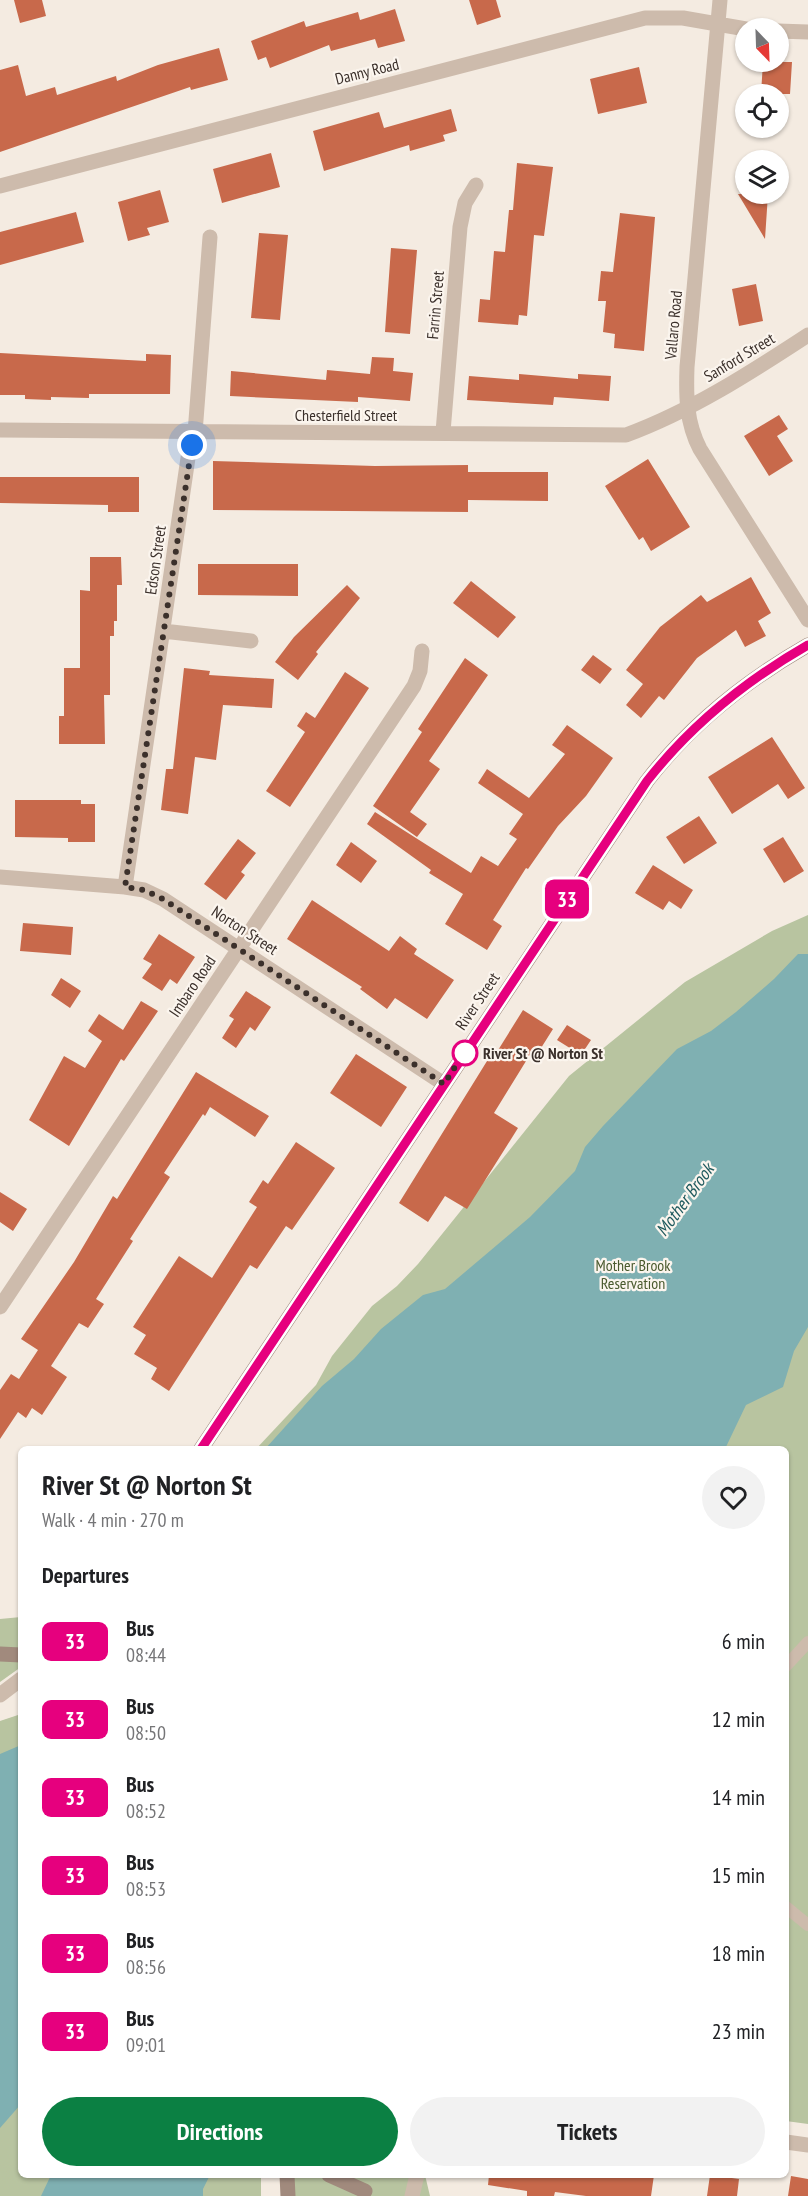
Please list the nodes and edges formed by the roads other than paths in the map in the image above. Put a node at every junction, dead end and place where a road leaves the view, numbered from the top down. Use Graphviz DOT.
graph roads {
  1 [pos="720,0"];
  2 [pos="717,24"];
  3 [pos="735,27"];
  4 [pos="789,31"];
  5 [pos="808,32"];
  6 [pos="476,185"];
  7 [pos="0,186"];
  8 [pos="210,237"];
  9 [pos="808,335"];
  10 [pos="686,407"];
  11 [pos="0,430"];
  12 [pos="443,432"];
  13 [pos="195,433"];
  14 [pos="808,620"];
  15 [pos="163,630"];
  16 [pos="251,641"];
  17 [pos="808,645"];
  18 [pos="422,651"];
  19 [pos="0,877"];
  20 [pos="125,887"];
  21 [pos="240,948"];
  22 [pos="444,1084"];
  23 [pos="0,1308"];
  24 [pos="203,1446"];
  25 [pos="808,1642"];
  26 [pos="0,1654"];
  27 [pos="18,1655"];
  28 [pos="789,1663"];
  29 [pos="18,1681"];
  30 [pos="0,1695"];
  31 [pos="789,1909"];
  32 [pos="808,1925"];
  33 [pos="789,2142"];
  34 [pos="808,2145"];
  35 [pos="287,2178"];
  36 [pos="335,2178"];
  37 [pos="354,2178"];
  38 [pos="416,2178"];
  39 [pos="368,2194"];
  40 [pos="288,2196"];
  41 [pos="412,2196"];
  1 -- 2 [label="street, Vallaro Road"];
  2 -- 3 [label="street, Danny Road"];
  2 -- 7 [label="street, Danny Road"];
  2 -- 10 [label="street, Vallaro Road"];
  4 -- 5 [label="street"];
  6 -- 12 [label="street, Farrin Street"];
  8 -- 13 [label="street, Edson Street"];
  9 -- 10 [label="street, Sanford Street"];
  10 -- 12 [label="street, Chesterfield Street"];
  10 -- 14 [label="street, Vallaro Road"];
  11 -- 13 [label="street, Chesterfield Street"];
  12 -- 13 [label="street, Chesterfield Street"];
  13 -- 15 [label="street, Edson Street"];
  15 -- 16 [label="street"];
  15 -- 20 [label="street, Edson Street"];
  17 -- 22 [label="street, River Street"];
  18 -- 21 [label="street, Imbaro Road"];
  19 -- 20 [label="street, Norton Street"];
  20 -- 21 [label="street, Norton Street"];
  21 -- 22 [label="street, Norton Street"];
  21 -- 23 [label="street, Imbaro Road"];
  22 -- 24 [label="street, River Street"];
  25 -- 28 [label="lane"];
  26 -- 27 [label="street"];
  29 -- 30 [label="street"];
  31 -- 32 [label="lane"];
  33 -- 34 [label="street"];
  35 -- 40 [label="street"];
  36 -- 39 [label="street"];
  37 -- 39 [label="street"];
  38 -- 41 [label="street"];
}
